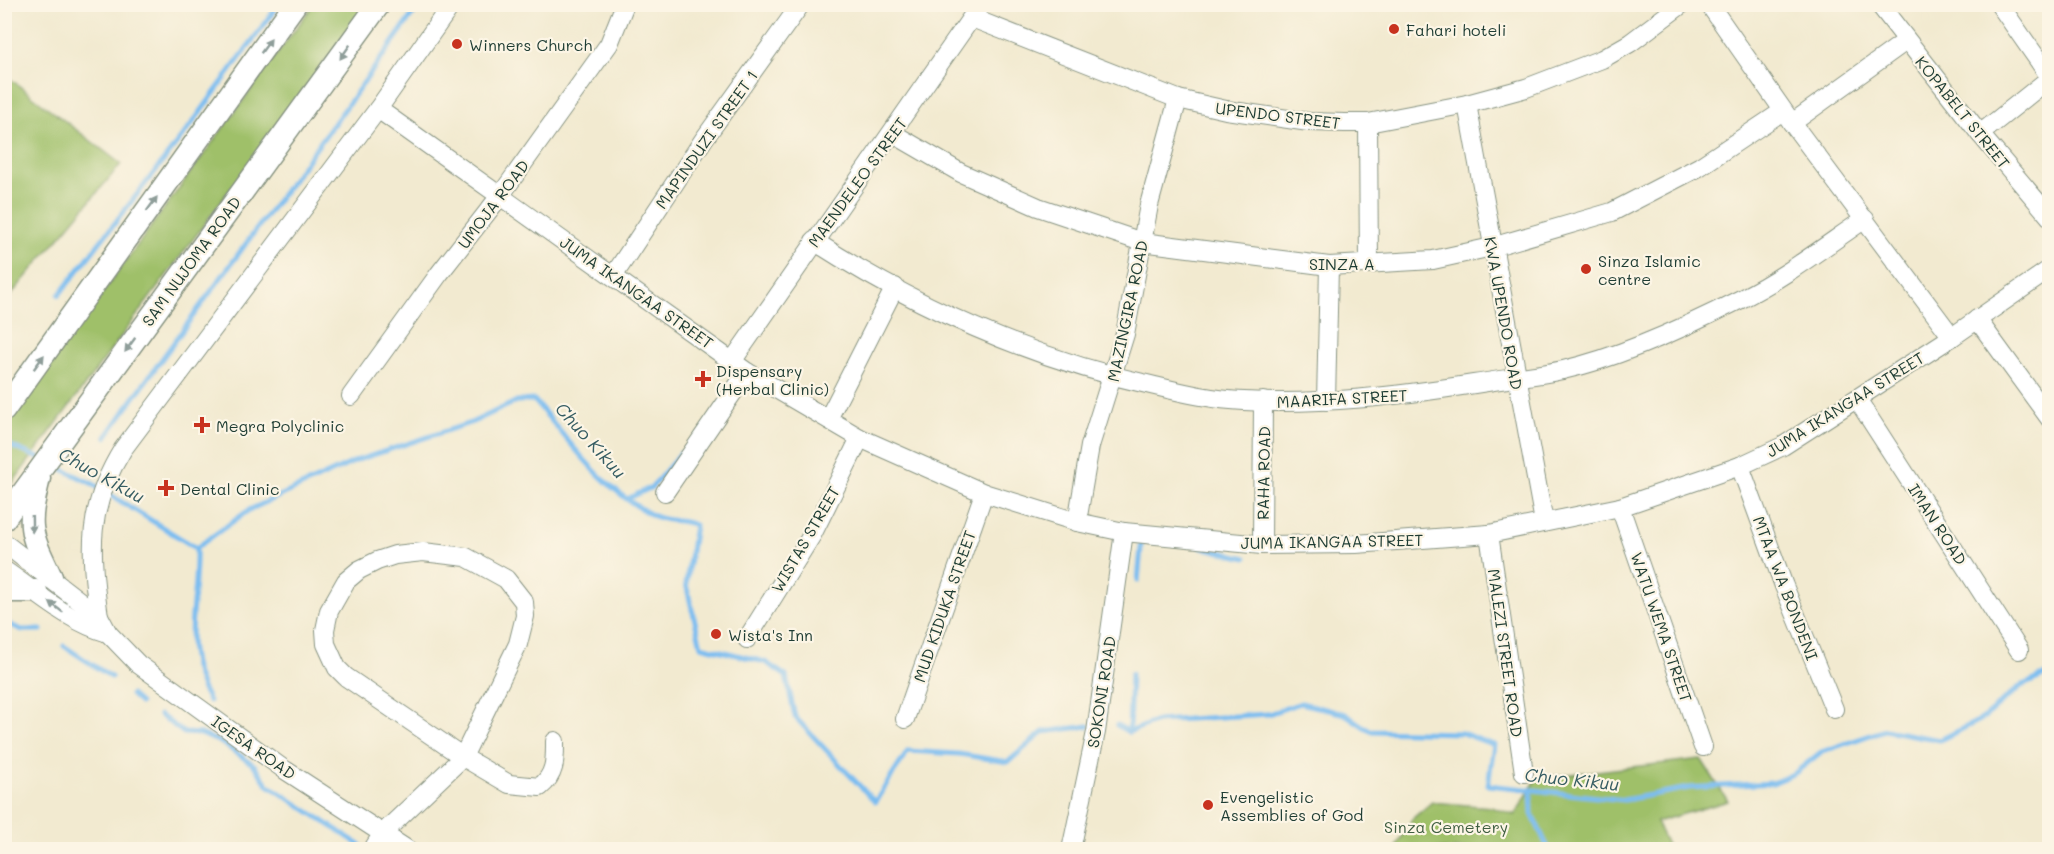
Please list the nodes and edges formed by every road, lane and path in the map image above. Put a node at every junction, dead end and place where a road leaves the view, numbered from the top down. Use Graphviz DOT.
graph roads {
  1 [pos="295,4"];
  2 [pos="379,4"];
  3 [pos="452,4"];
  4 [pos="625,4"];
  5 [pos="801,4"];
  6 [pos="1682,4"];
  7 [pos="1709,4"];
  8 [pos="1879,4"];
  9 [pos="1999,4"];
  10 [pos="977,11"];
  11 [pos="1906,41"];
  12 [pos="2049,77"];
  13 [pos="1178,99"];
  14 [pos="1467,104"];
  15 [pos="378,109"];
  16 [pos="1787,117"];
  17 [pos="1368,123"];
  18 [pos="892,134"];
  19 [pos="1980,134"];
  20 [pos="500,196"];
  21 [pos="2049,217"];
  22 [pos="1864,219"];
  23 [pos="814,241"];
  24 [pos="1142,242"];
  25 [pos="1492,247"];
  26 [pos="1369,264"];
  27 [pos="1329,266"];
  28 [pos="2049,269"];
  29 [pos="614,275"];
  30 [pos="895,287"];
  31 [pos="1977,320"];
  32 [pos="1952,337"];
  33 [pos="733,360"];
  34 [pos="747,372"];
  35 [pos="1113,377"];
  36 [pos="1516,378"];
  37 [pos="351,396"];
  38 [pos="1857,399"];
  39 [pos="1326,401"];
  40 [pos="1263,402"];
  41 [pos="4,410"];
  42 [pos="828,419"];
  43 [pos="2049,419"];
  44 [pos="860,438"];
  45 [pos="1740,466"];
  46 [pos="41,468"];
  47 [pos="665,492"];
  48 [pos="984,493"];
  49 [pos="1620,507"];
  50 [pos="4,519"];
  51 [pos="1077,522"];
  52 [pos="1544,522"];
  53 [pos="1124,532"];
  54 [pos="1489,534"];
  55 [pos="4,543"];
  56 [pos="1262,545"];
  57 [pos="4,570"];
  58 [pos="44,584"];
  59 [pos="4,591"];
  60 [pos="99,616"];
  61 [pos="108,633"];
  62 [pos="747,639"];
  63 [pos="2019,650"];
  64 [pos="1834,709"];
  65 [pos="905,719"];
  66 [pos="555,741"];
  67 [pos="1703,747"];
  68 [pos="463,756"];
  69 [pos="1524,773"];
  70 [pos="384,832"];
  71 [pos="372,849"];
  72 [pos="408,849"];
  73 [pos="1071,849"];
  41 -- 1 [label="main road, one-way"];
  2 -- 46 [label="main road, SAM NUJOMA ROAD, one-way"];
  3 -- 15 [label="street"];
  4 -- 20 [label="street, UMOJA ROAD"];
  5 -- 29 [label="street, MAPINDUZI STREET 1"];
  6 -- 14 [label="street, UPENDO STREET"];
  7 -- 16 [label="street"];
  8 -- 11 [label="street, KOPABELT STREET"];
  9 -- 12 [label="street"];
  10 -- 13 [label="street, UPENDO STREET"];
  10 -- 18 [label="street, MAENDELEO STREET"];
  11 -- 16 [label="street, SINZA A"];
  11 -- 19 [label="street, KOPABELT STREET"];
  12 -- 19 [label="street"];
  13 -- 17 [label="street, UPENDO STREET"];
  13 -- 24 [label="street, MAZINGIRA ROAD"];
  14 -- 17 [label="street, UPENDO STREET"];
  14 -- 25 [label="street, KWA UPENDO ROAD"];
  15 -- 20 [label="street, JUMA IKANGAA STREET"];
  15 -- 60 [label="street"];
  16 -- 22 [label="street"];
  16 -- 25 [label="street, SINZA A"];
  17 -- 26 [label="street"];
  18 -- 23 [label="street, MAENDELEO STREET"];
  18 -- 24 [label="street, SINZA A"];
  19 -- 21 [label="street, KOPABELT STREET"];
  20 -- 29 [label="street, JUMA IKANGAA STREET"];
  20 -- 37 [label="street, UMOJA ROAD"];
  22 -- 32 [label="street"];
  22 -- 36 [label="street, MAARIFA STREET"];
  23 -- 30 [label="street, MAARIFA STREET"];
  23 -- 33 [label="street, MAENDELEO STREET"];
  24 -- 27 [label="street, SINZA A"];
  24 -- 35 [label="street, MAZINGIRA ROAD"];
  25 -- 26 [label="street, SINZA A"];
  25 -- 36 [label="street, KWA UPENDO ROAD"];
  26 -- 27 [label="street, SINZA A"];
  27 -- 39 [label="street"];
  28 -- 31 [label="street, JUMA IKANGAA STREET"];
  29 -- 33 [label="street, JUMA IKANGAA STREET"];
  30 -- 35 [label="street, MAARIFA STREET"];
  30 -- 42 [label="street"];
  31 -- 32 [label="street, JUMA IKANGAA STREET"];
  31 -- 43 [label="street"];
  32 -- 38 [label="street, JUMA IKANGAA STREET"];
  33 -- 34 [label="street, JUMA IKANGAA STREET"];
  34 -- 42 [label="street, JUMA IKANGAA STREET"];
  34 -- 47 [label="street"];
  35 -- 40 [label="street, MAARIFA STREET"];
  35 -- 51 [label="street, MAZINGIRA ROAD"];
  36 -- 39 [label="street, MAARIFA STREET"];
  36 -- 52 [label="street, KWA UPENDO ROAD"];
  38 -- 45 [label="street, JUMA IKANGAA STREET"];
  38 -- 63 [label="street, IMAN ROAD"];
  39 -- 40 [label="street, MAARIFA STREET"];
  40 -- 56 [label="street, RAHA ROAD"];
  42 -- 44 [label="street, JUMA IKANGAA STREET"];
  44 -- 48 [label="street, JUMA IKANGAA STREET"];
  44 -- 62 [label="street, WISTAS STREET"];
  45 -- 49 [label="street, JUMA IKANGAA STREET"];
  45 -- 64 [label="street, MTAA WA BONDENI"];
  46 -- 50 [label="main road, SAM NUJOMA ROAD"];
  46 -- 58 [label="main road, one-way"];
  48 -- 51 [label="street, JUMA IKANGAA STREET"];
  48 -- 65 [label="street, MUD KIDUKA STREET"];
  49 -- 52 [label="street, JUMA IKANGAA STREET"];
  49 -- 67 [label="street, WATU WEMA STREET"];
  51 -- 53 [label="street, JUMA IKANGAA STREET"];
  52 -- 54 [label="street, JUMA IKANGAA STREET"];
  53 -- 56 [label="street, JUMA IKANGAA STREET"];
  53 -- 73 [label="street, SOKONI ROAD"];
  54 -- 56 [label="street, JUMA IKANGAA STREET"];
  54 -- 69 [label="street, MALEZI STREET ROAD"];
  55 -- 58 [label="street, IGESA ROAD"];
  57 -- 58 [label="street, IGESA ROAD"];
  58 -- 59 [label="main road"];
  58 -- 60 [label="street, IGESA ROAD"];
  61 -- 58 [label="street, IGESA ROAD, one-way"];
  60 -- 61 [label="street, IGESA ROAD"];
  61 -- 70 [label="street, IGESA ROAD"];
  66 -- 68 [label="street"];
  68 -- 68 [label="street"];
  68 -- 70 [label="street"];
  70 -- 71 [label="street"];
  70 -- 72 [label="street, IGESA ROAD"];
}
